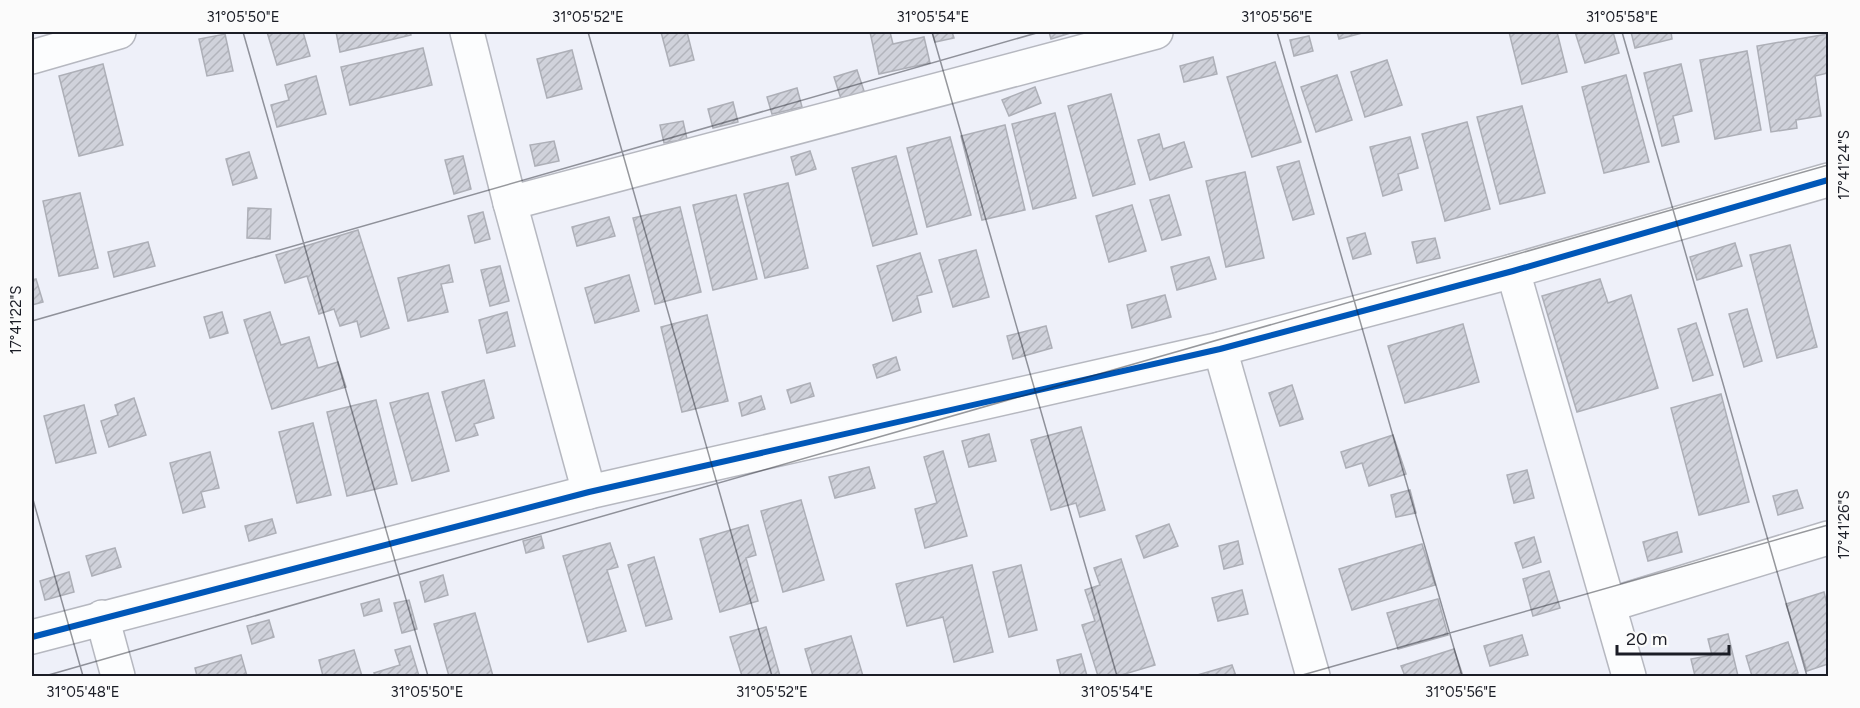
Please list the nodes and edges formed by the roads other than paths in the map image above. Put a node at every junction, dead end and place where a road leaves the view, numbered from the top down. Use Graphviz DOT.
graph roads {
  1 [pos="119,32"];
  2 [pos="467,32"];
  3 [pos="1142,33"];
  4 [pos="32,57"];
  5 [pos="1828,180"];
  6 [pos="510,203"];
  7 [pos="1513,271"];
  8 [pos="1220,349"];
  9 [pos="589,492"];
  10 [pos="1828,537"];
  11 [pos="1609,605"];
  12 [pos="102,617"];
  13 [pos="32,637"];
  14 [pos="118,676"];
  15 [pos="1313,676"];
  16 [pos="1629,676"];
  1 -- 4 [label="street"];
  2 -- 6 [label="street"];
  3 -- 6 [label="street"];
  5 -- 7 [label="street"];
  6 -- 9 [label="street"];
  7 -- 8 [label="street"];
  7 -- 11 [label="street"];
  8 -- 9 [label="street"];
  8 -- 15 [label="street"];
  9 -- 12 [label="street"];
  10 -- 11 [label="street"];
  11 -- 16 [label="street"];
  12 -- 13 [label="street"];
  12 -- 14 [label="street"];
}
